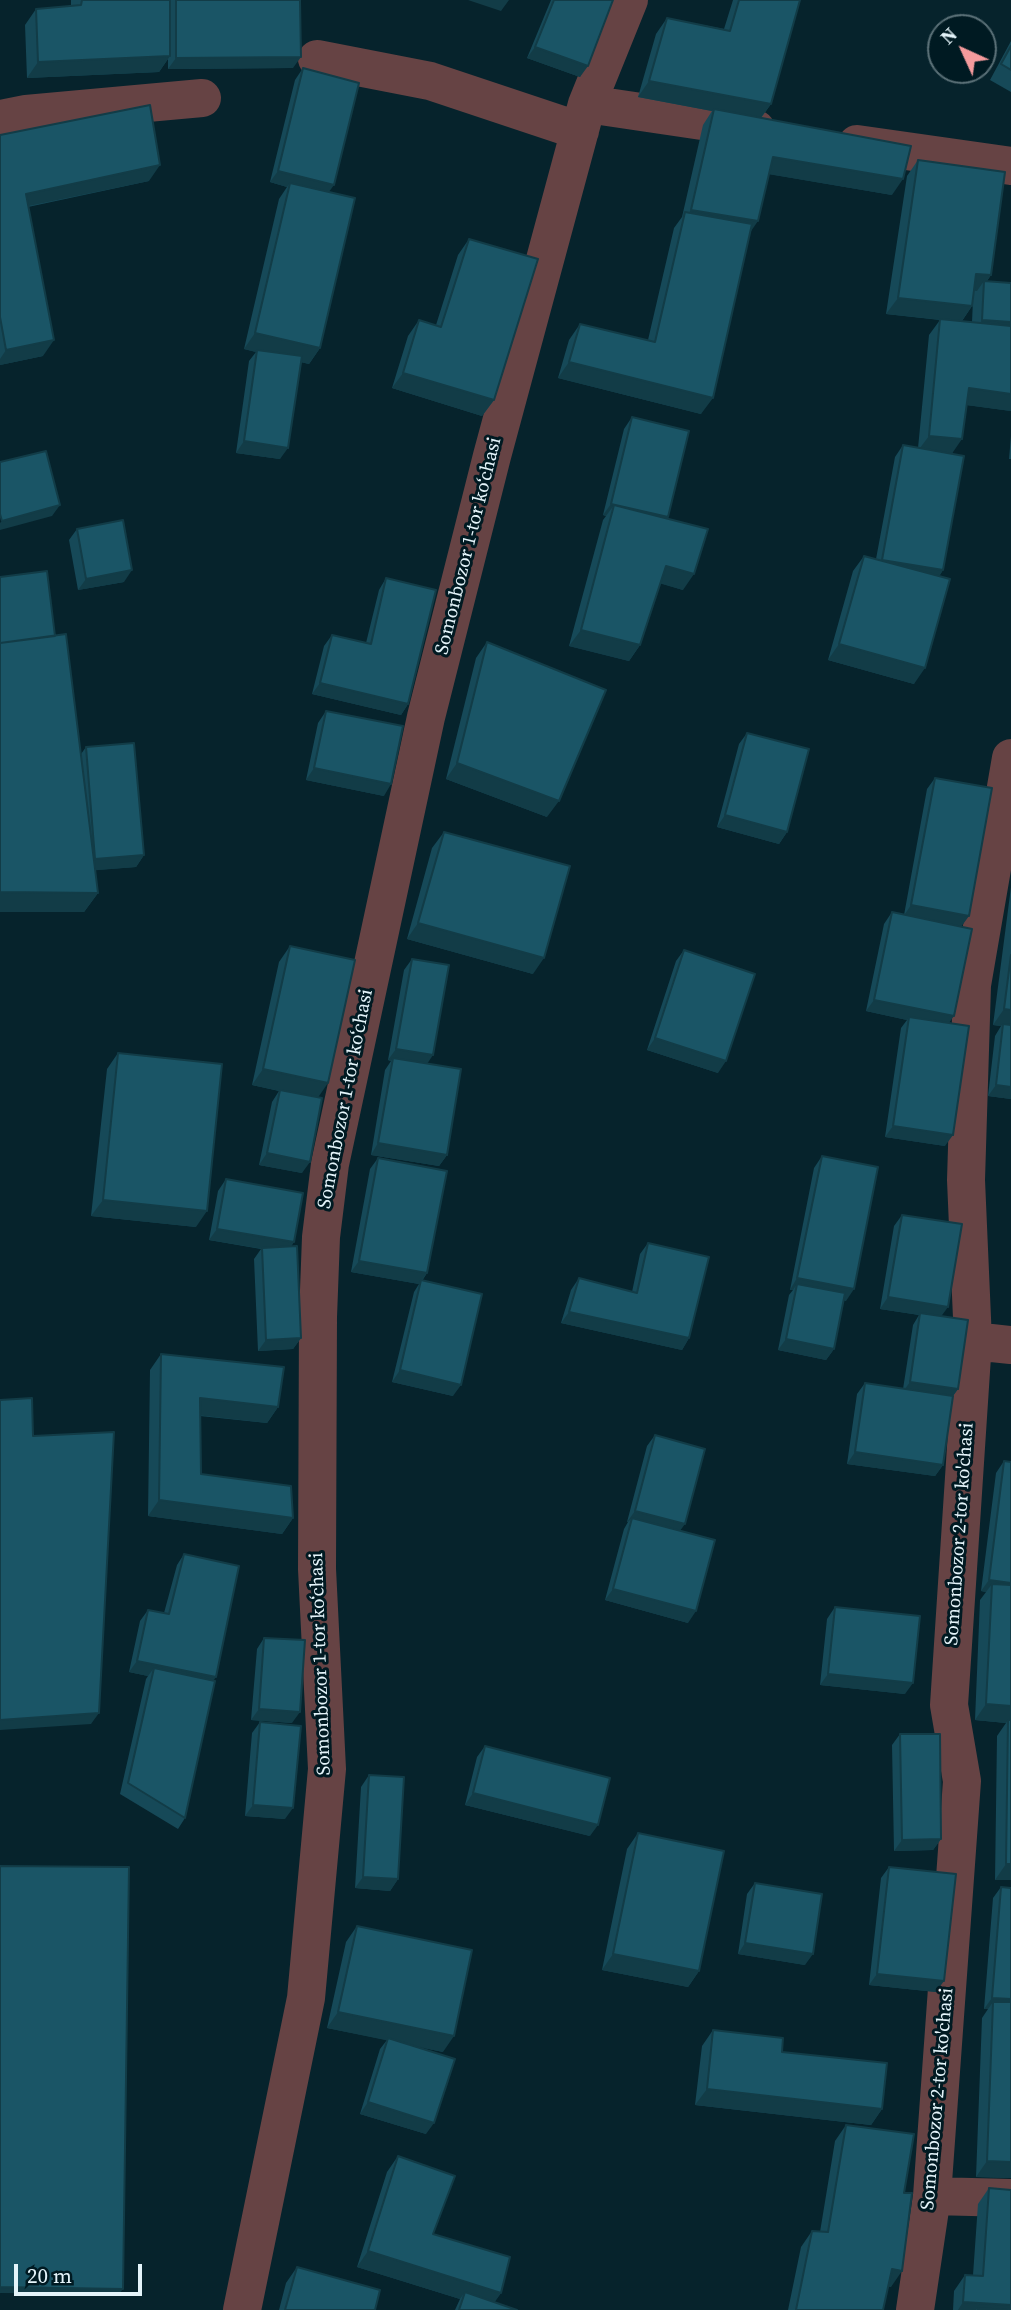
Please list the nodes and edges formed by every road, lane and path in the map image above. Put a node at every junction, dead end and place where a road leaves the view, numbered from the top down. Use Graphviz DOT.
graph roads {
  1 [pos="629,0"];
  2 [pos="317,59"];
  3 [pos="202,98"];
  4 [pos="584,118"];
  5 [pos="0,119"];
  6 [pos="1011,166"];
  7 [pos="1010,767"];
  8 [pos="973,1341"];
  9 [pos="1011,1345"];
  10 [pos="932,2196"];
  11 [pos="1011,2198"];
  12 [pos="242,2310"];
  13 [pos="915,2310"];
  1 -- 4 [label="street, Somonbozor 1-tor koʻchasi"];
  2 -- 4 [label="street"];
  3 -- 5 [label="street"];
  4 -- 6 [label="street"];
  4 -- 12 [label="street, Somonbozor 1-tor koʻchasi"];
  7 -- 8 [label="street, Somonbozor 2-tor ko'chasi"];
  8 -- 9 [label="street"];
  8 -- 10 [label="street, Somonbozor 2-tor ko'chasi"];
  10 -- 11 [label="street"];
  10 -- 13 [label="street, Somonbozor 2-tor ko'chasi"];
}
